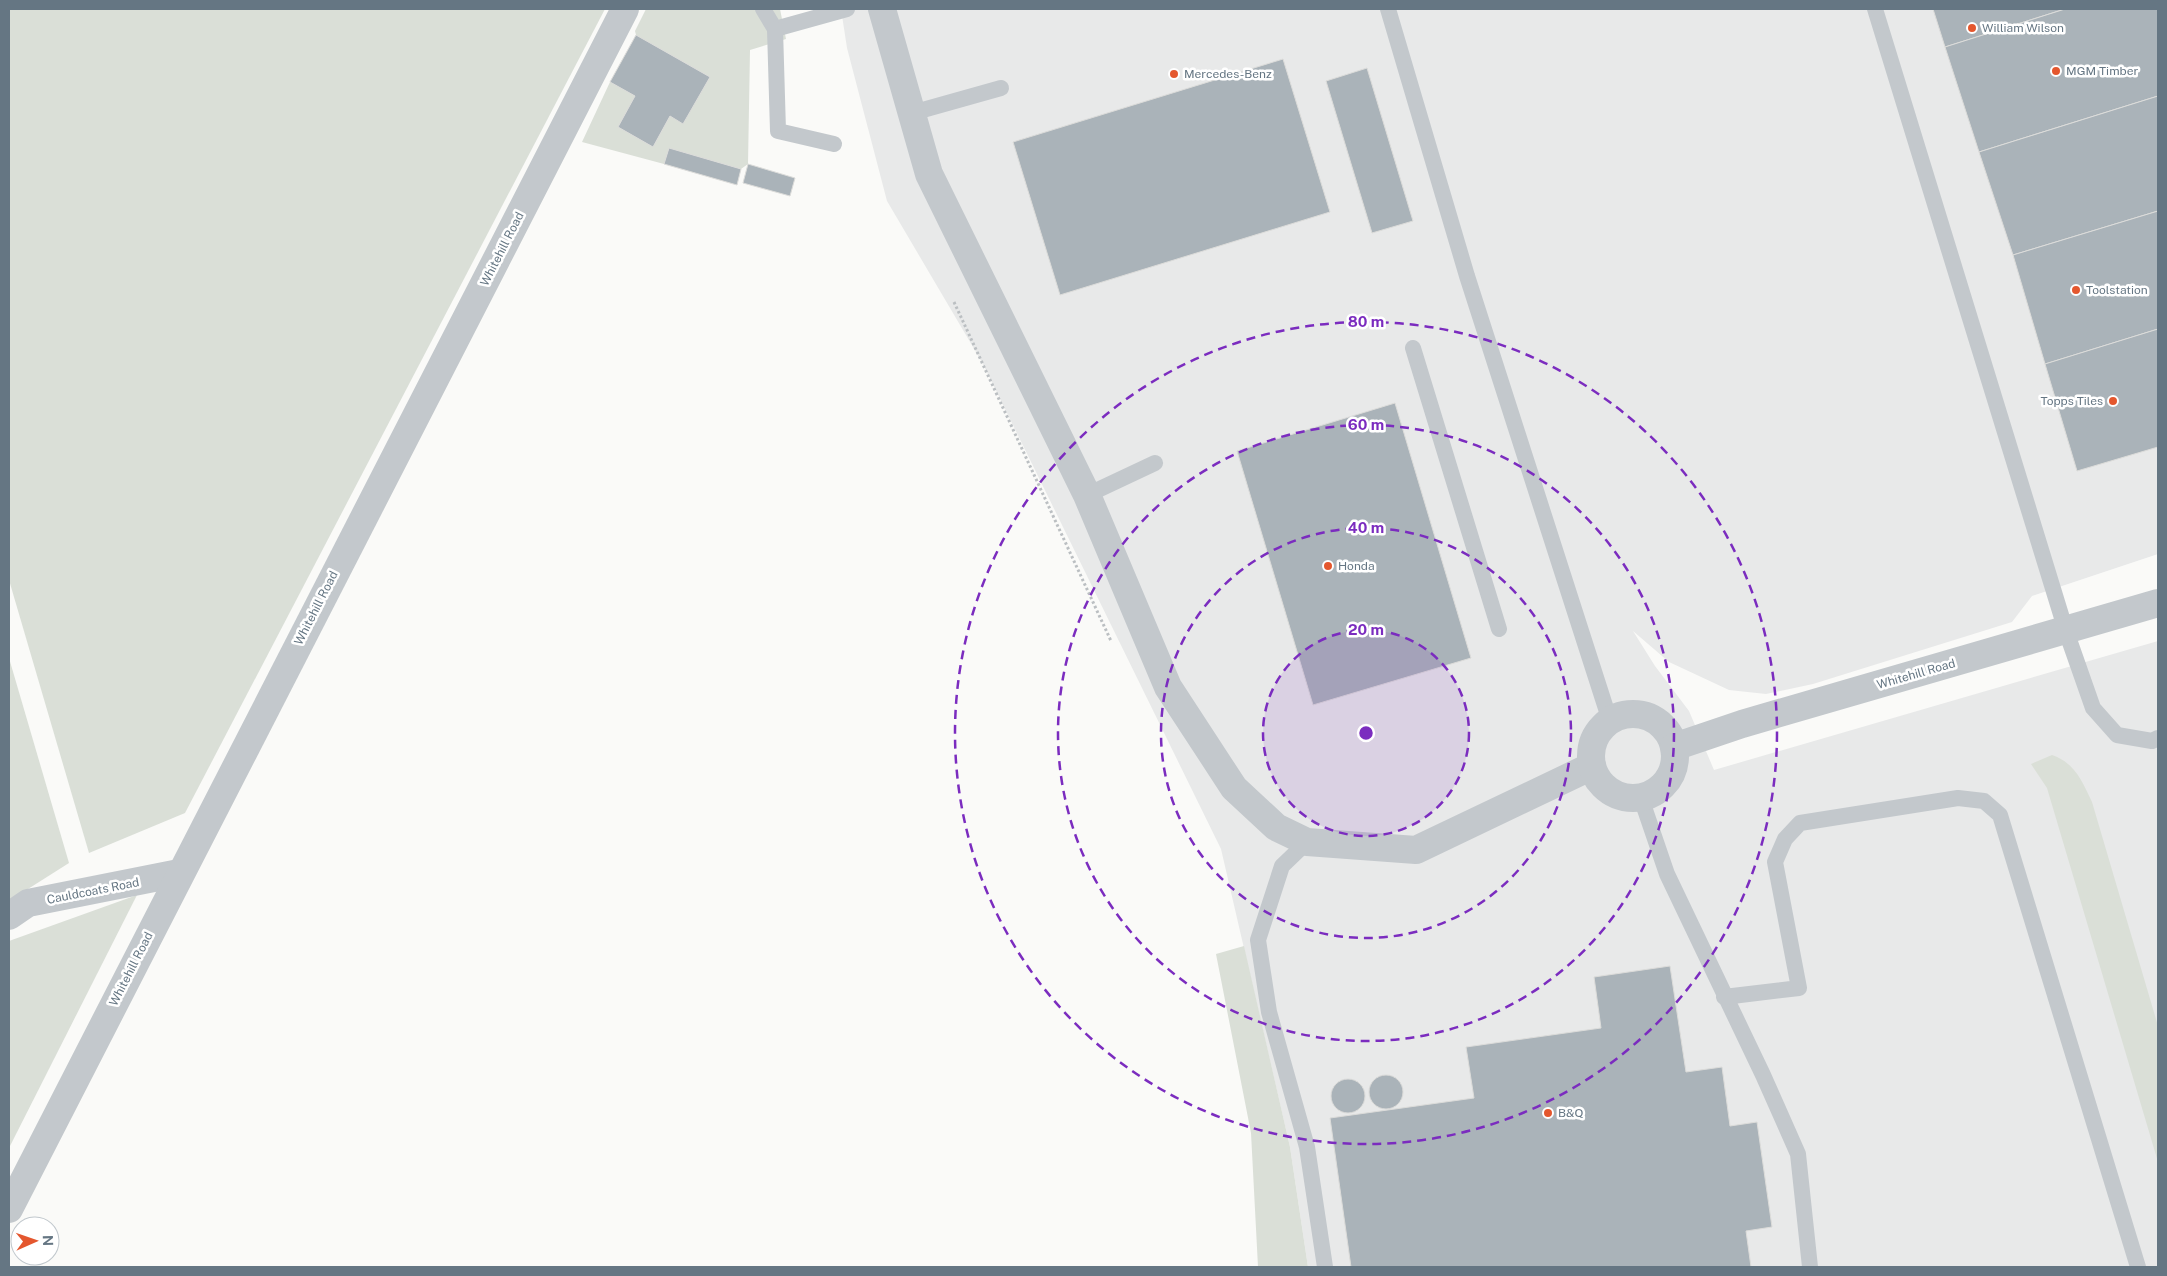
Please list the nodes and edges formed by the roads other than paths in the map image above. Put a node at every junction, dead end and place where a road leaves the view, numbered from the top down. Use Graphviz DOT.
graph roads {
  1 [pos="625,9"];
  2 [pos="763,9"];
  3 [pos="847,9"];
  4 [pos="882,9"];
  5 [pos="1388,9"];
  6 [pos="1875,9"];
  7 [pos="775,29"];
  8 [pos="1000,88"];
  9 [pos="912,113"];
  10 [pos="834,144"];
  11 [pos="1413,348"];
  12 [pos="1155,462"];
  13 [pos="1087,495"];
  14 [pos="2158,603"];
  15 [pos="1499,629"];
  16 [pos="2066,631"];
  17 [pos="1610,721"];
  18 [pos="2158,738"];
  19 [pos="1674,747"];
  20 [pos="1592,766"];
  21 [pos="1640,798"];
  22 [pos="1307,842"];
  23 [pos="180,874"];
  24 [pos="9,916"];
  25 [pos="1724,997"];
  26 [pos="9,1209"];
  27 [pos="1325,1267"];
  28 [pos="1810,1267"];
  29 [pos="2138,1267"];
  1 -- 23 [label="street, Whitehill Road"];
  2 -- 7 [label="lane"];
  3 -- 7 [label="lane"];
  4 -- 9 [label="street"];
  5 -- 17 [label="lane"];
  6 -- 16 [label="lane"];
  7 -- 10 [label="lane"];
  8 -- 9 [label="lane"];
  9 -- 13 [label="street"];
  11 -- 15 [label="lane"];
  12 -- 13 [label="lane"];
  13 -- 22 [label="street"];
  14 -- 16 [label="street, Whitehill Road"];
  16 -- 18 [label="lane"];
  16 -- 19 [label="street, Whitehill Road"];
  17 -- 19 [label="street"];
  17 -- 20 [label="street"];
  19 -- 21 [label="street"];
  20 -- 21 [label="street"];
  20 -- 22 [label="street"];
  21 -- 25 [label="lane"];
  22 -- 27 [label="lane"];
  23 -- 24 [label="street, Cauldcoats Road"];
  23 -- 26 [label="street, Whitehill Road"];
  25 -- 28 [label="lane"];
  25 -- 29 [label="lane"];
}
